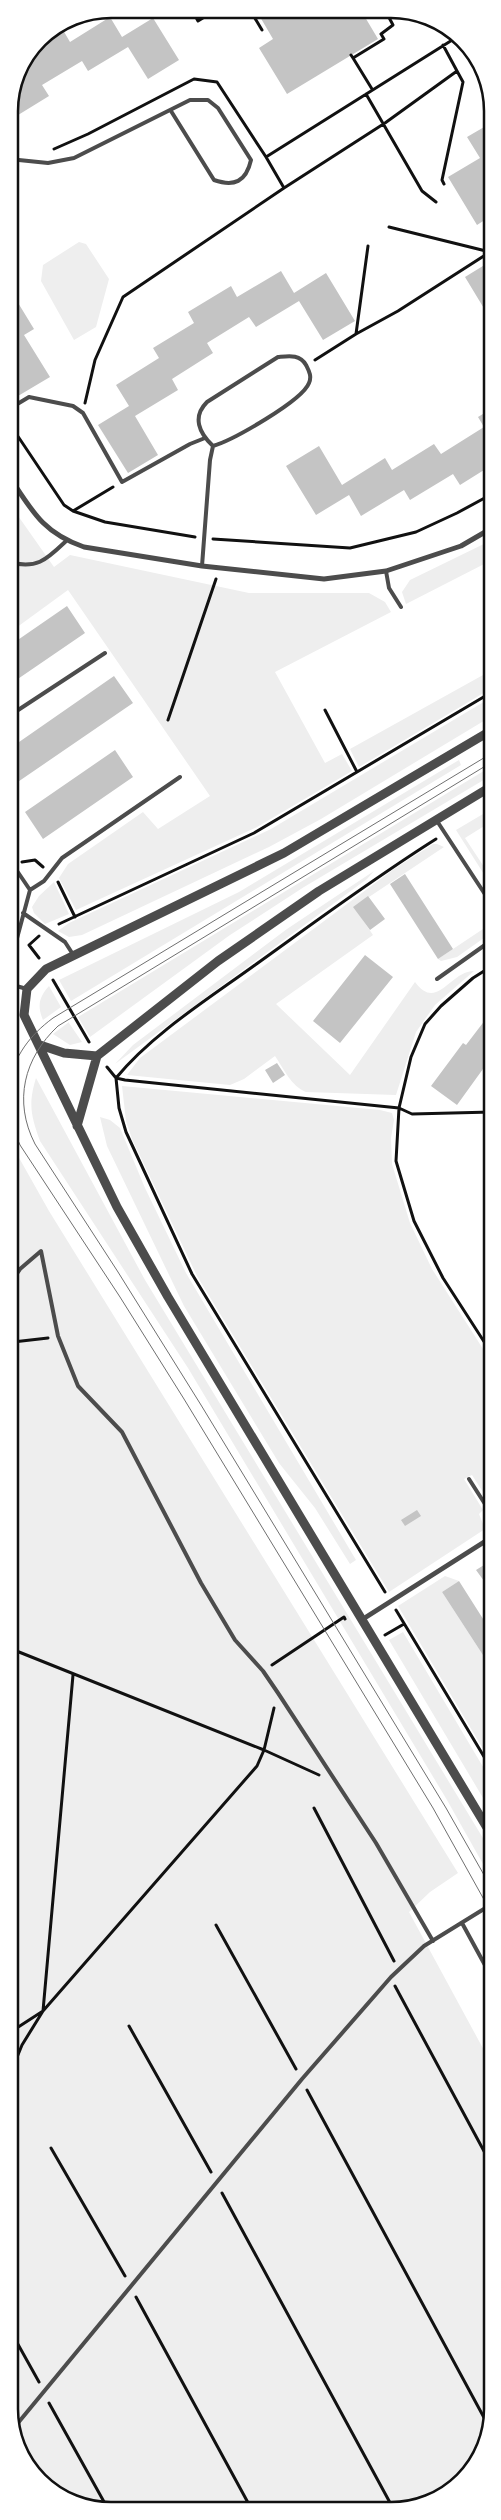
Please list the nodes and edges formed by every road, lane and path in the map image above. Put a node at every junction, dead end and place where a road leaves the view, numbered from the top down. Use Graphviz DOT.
graph roads {
  1 [pos="255,18"];
  2 [pos="389,18"];
  3 [pos="262,30"];
  4 [pos="451,40"];
  5 [pos="443,45"];
  6 [pos="457,71"];
  7 [pos="372,89"];
  8 [pos="366,94"];
  9 [pos="171,111"];
  10 [pos="382,124"];
  11 [pos="50,150"];
  12 [pos="266,157"];
  13 [pos="18,160"];
  14 [pos="444,184"];
  15 [pos="284,188"];
  16 [pos="436,202"];
  17 [pos="389,227"];
  18 [pos="368,246"];
  19 [pos="484,250"];
  20 [pos="484,256"];
  21 [pos="356,334"];
  22 [pos="306,366"];
  23 [pos="18,403"];
  24 [pos="83,413"];
  25 [pos="18,436"];
  26 [pos="205,438"];
  27 [pos="213,446"];
  28 [pos="18,489"];
  29 [pos="109,489"];
  30 [pos="484,499"];
  31 [pos="73,511"];
  32 [pos="484,533"];
  33 [pos="204,538"];
  34 [pos="66,540"];
  35 [pos="18,565"];
  36 [pos="202,566"];
  37 [pos="217,568"];
  38 [pos="386,571"];
  39 [pos="401,607"];
  40 [pos="104,653"];
  41 [pos="484,697"];
  42 [pos="18,710"];
  43 [pos="325,710"];
  44 [pos="168,720"];
  45 [pos="484,735"];
  46 [pos="357,772"];
  47 [pos="180,777"];
  48 [pos="484,791"];
  49 [pos="436,819"];
  50 [pos="445,833"];
  51 [pos="18,873"];
  52 [pos="30,890"];
  53 [pos="484,891"];
  54 [pos="23,913"];
  55 [pos="46,930"];
  56 [pos="18,933"];
  57 [pos="484,946"];
  58 [pos="74,956"];
  59 [pos="46,970"];
  60 [pos="484,971"];
  61 [pos="436,979"];
  62 [pos="18,986"];
  63 [pos="27,989"];
  64 [pos="40,1046"];
  65 [pos="97,1056"];
  66 [pos="116,1078"];
  67 [pos="399,1108"];
  68 [pos="484,1112"];
  69 [pos="77,1126"];
  70 [pos="18,1272"];
  71 [pos="58,1336"];
  72 [pos="18,1341"];
  73 [pos="483,1341"];
  74 [pos="469,1479"];
  75 [pos="483,1502"];
  76 [pos="483,1543"];
  77 [pos="391,1602"];
  78 [pos="363,1619"];
  79 [pos="404,1624"];
  80 [pos="348,1625"];
  81 [pos="376,1641"];
  82 [pos="18,1652"];
  83 [pos="263,1671"];
  84 [pos="73,1674"];
  85 [pos="278,1693"];
  86 [pos="264,1750"];
  87 [pos="483,1756"];
  88 [pos="335,1782"];
  89 [pos="314,1808"];
  90 [pos="483,1821"];
  91 [pos="483,1910"];
  92 [pos="462,1923"];
  93 [pos="216,1925"];
  94 [pos="433,1940"];
  95 [pos="483,1962"];
  96 [pos="399,1970"];
  97 [pos="391,1978"];
  98 [pos="43,2011"];
  99 [pos="129,2026"];
  100 [pos="18,2028"];
  101 [pos="18,2056"];
  102 [pos="302,2079"];
  103 [pos="51,2148"];
  104 [pos="483,2149"];
  105 [pos="217,2184"];
  106 [pos="131,2287"];
  107 [pos="18,2345"];
  108 [pos="44,2392"];
  109 [pos="483,2416"];
  110 [pos="18,2423"];
  111 [pos="104,2502"];
  112 [pos="248,2502"];
  113 [pos="390,2502"];
  1 -- 3 [label="path"];
  2 -- 7 [label="path"];
  4 -- 5 [label="path"];
  5 -- 6 [label="path"];
  5 -- 7 [label="path"];
  6 -- 10 [label="path"];
  6 -- 14 [label="path"];
  7 -- 8 [label="path"];
  8 -- 10 [label="path"];
  8 -- 12 [label="path"];
  9 -- 9 [label="lane"];
  9 -- 13 [label="lane"];
  10 -- 15 [label="path"];
  10 -- 16 [label="path"];
  11 -- 12 [label="path"];
  12 -- 15 [label="path"];
  15 -- 24 [label="path"];
  17 -- 19 [label="path"];
  18 -- 21 [label="path"];
  20 -- 21 [label="path"];
  21 -- 22 [label="path"];
  22 -- 26 [label="lane"];
  22 -- 27 [label="lane"];
  23 -- 24 [label="lane"];
  24 -- 26 [label="lane"];
  25 -- 31 [label="path"];
  26 -- 27 [label="lane"];
  27 -- 33 [label="lane"];
  28 -- 34 [label="street"];
  29 -- 31 [label="path"];
  30 -- 33 [label="path"];
  31 -- 33 [label="path"];
  32 -- 38 [label="street"];
  33 -- 36 [label="lane"];
  34 -- 35 [label="lane"];
  34 -- 36 [label="street"];
  36 -- 37 [label="street"];
  37 -- 38 [label="street"];
  37 -- 44 [label="path"];
  38 -- 39 [label="lane"];
  40 -- 42 [label="lane"];
  41 -- 46 [label="path"];
  43 -- 46 [label="path"];
  45 -- 58 [label="street"];
  46 -- 55 [label="path"];
  47 -- 52 [label="lane"];
  48 -- 49 [label="street"];
  49 -- 50 [label="lane"];
  49 -- 65 [label="street"];
  50 -- 53 [label="lane"];
  50 -- 66 [label="path"];
  51 -- 52 [label="lane"];
  52 -- 54 [label="lane"];
  54 -- 55 [label="lane"];
  54 -- 56 [label="lane"];
  55 -- 58 [label="lane"];
  55 -- 59 [label="path"];
  57 -- 61 [label="lane"];
  58 -- 59 [label="street"];
  59 -- 63 [label="street"];
  59 -- 65 [label="path"];
  60 -- 67 [label="path"];
  62 -- 63 [label="lane"];
  63 -- 64 [label="street"];
  64 -- 65 [label="street"];
  64 -- 69 [label="street"];
  65 -- 66 [label="path"];
  65 -- 69 [label="street"];
  66 -- 67 [label="path"];
  66 -- 77 [label="path"];
  67 -- 68 [label="path"];
  67 -- 73 [label="path"];
  69 -- 78 [label="street"];
  70 -- 71 [label="lane"];
  71 -- 72 [label="path"];
  71 -- 83 [label="lane"];
  74 -- 75 [label="lane"];
  76 -- 77 [label="street"];
  77 -- 78 [label="street"];
  77 -- 79 [label="path"];
  78 -- 81 [label="street"];
  79 -- 81 [label="path"];
  79 -- 87 [label="path"];
  80 -- 83 [label="path"];
  81 -- 90 [label="street"];
  82 -- 84 [label="path"];
  83 -- 85 [label="lane"];
  84 -- 86 [label="path"];
  84 -- 98 [label="path"];
  85 -- 86 [label="path"];
  85 -- 88 [label="lane"];
  86 -- 88 [label="path"];
  86 -- 98 [label="path"];
  88 -- 94 [label="lane"];
  89 -- 96 [label="path"];
  91 -- 92 [label="lane"];
  92 -- 94 [label="lane"];
  92 -- 95 [label="lane"];
  93 -- 102 [label="path"];
  94 -- 96 [label="lane"];
  96 -- 97 [label="lane"];
  97 -- 102 [label="lane"];
  97 -- 104 [label="path"];
  98 -- 100 [label="path"];
  98 -- 101 [label="path"];
  99 -- 105 [label="path"];
  102 -- 105 [label="lane"];
  102 -- 109 [label="path"];
  103 -- 106 [label="path"];
  105 -- 106 [label="lane"];
  105 -- 113 [label="path"];
  106 -- 108 [label="lane"];
  106 -- 112 [label="path"];
  107 -- 108 [label="path"];
  108 -- 110 [label="lane"];
  108 -- 111 [label="path"];
}
